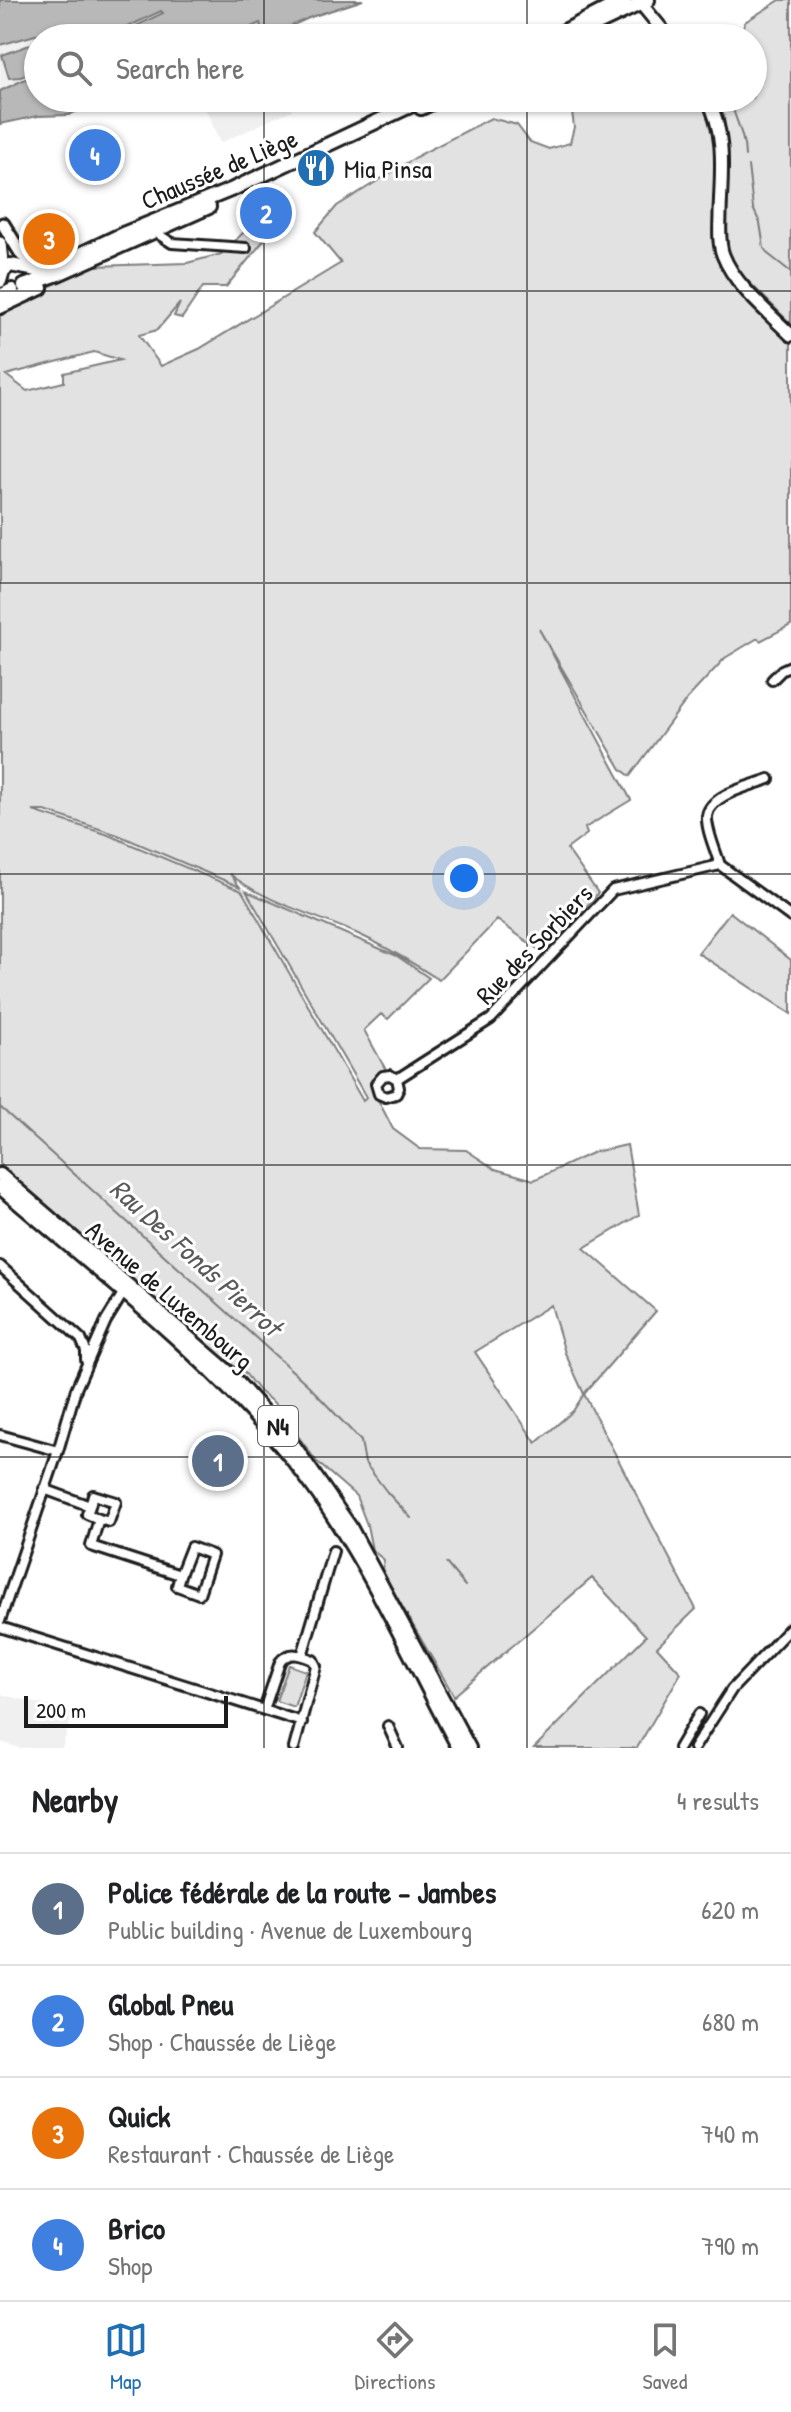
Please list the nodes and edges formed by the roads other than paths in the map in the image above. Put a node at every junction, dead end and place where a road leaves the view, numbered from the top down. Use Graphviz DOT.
graph roads {
  1 [pos="624,0"];
  2 [pos="642,1"];
  3 [pos="578,24"];
  4 [pos="596,24"];
  5 [pos="659,24"];
  6 [pos="397,112"];
  7 [pos="411,112"];
  8 [pos="715,112"];
  9 [pos="1,220"];
  10 [pos="161,224"];
  11 [pos="141,239"];
  12 [pos="0,243"];
  13 [pos="246,248"];
  14 [pos="24,268"];
  15 [pos="51,268"];
  16 [pos="1,277"];
  17 [pos="12,291"];
  18 [pos="0,307"];
  19 [pos="791,335"];
  20 [pos="791,666"];
  21 [pos="772,680"];
  22 [pos="769,779"];
  23 [pos="720,865"];
  24 [pos="791,917"];
  25 [pos="397,1079"];
  26 [pos="0,1175"];
  27 [pos="0,1187"];
  28 [pos="0,1266"];
  29 [pos="125,1289"];
  30 [pos="85,1371"];
  31 [pos="0,1435"];
  32 [pos="58,1451"];
  33 [pos="44,1489"];
  34 [pos="90,1506"];
  35 [pos="99,1519"];
  36 [pos="333,1551"];
  37 [pos="180,1575"];
  38 [pos="0,1624"];
  39 [pos="791,1627"];
  40 [pos="302,1656"];
  41 [pos="264,1710"];
  42 [pos="699,1714"];
  43 [pos="302,1722"];
  44 [pos="388,1726"];
  45 [pos="294,1748"];
  46 [pos="398,1748"];
  47 [pos="459,1748"];
  48 [pos="469,1748"];
  49 [pos="679,1748"];
  50 [pos="694,1748"];
  1 -- 3 [label="main road"];
  2 -- 4 [label="main road"];
  2 -- 5 [label="street"];
  6 -- 10 [label="main road, Chaussée de Liège"];
  7 -- 10 [label="main road, Chaussée de Liège"];
  8 -- 19 [label="street"];
  9 -- 14 [label="street"];
  9 -- 15 [label="street"];
  10 -- 11 [label="main road, Chaussée de Liège"];
  10 -- 13 [label="street"];
  10 -- 15 [label="main road, Chaussée de Liège"];
  11 -- 17 [label="main road, Chaussée de Liège"];
  11 -- 18 [label="main road, Chaussée de Liège"];
  12 -- 16 [label="street"];
  14 -- 15 [label="main road, Chaussée de Liège"];
  14 -- 16 [label="main road"];
  14 -- 17 [label="main road"];
  16 -- 17 [label="main road"];
  20 -- 21 [label="street"];
  22 -- 23 [label="street"];
  23 -- 24 [label="street"];
  23 -- 25 [label="street, Rue des Sorbiers"];
  26 -- 29 [label="main road, Avenue de Luxembourg / N4"];
  27 -- 29 [label="main road, Avenue de Luxembourg / N4"];
  28 -- 30 [label="street"];
  29 -- 30 [label="street"];
  29 -- 47 [label="main road, Avenue de Luxembourg / N4"];
  29 -- 48 [label="main road, Avenue de Luxembourg / N4"];
  30 -- 32 [label="street"];
  31 -- 32 [label="street"];
  32 -- 33 [label="street"];
  33 -- 34 [label="street"];
  33 -- 38 [label="street"];
  34 -- 35 [label="street"];
  34 -- 35 [label="street"];
  35 -- 37 [label="street"];
  36 -- 40 [label="street"];
  37 -- 37 [label="street"];
  38 -- 41 [label="street"];
  39 -- 50 [label="street"];
  40 -- 41 [label="street"];
  40 -- 43 [label="street"];
  41 -- 43 [label="street"];
  42 -- 49 [label="street"];
  43 -- 45 [label="street"];
  44 -- 46 [label="street"];
}
